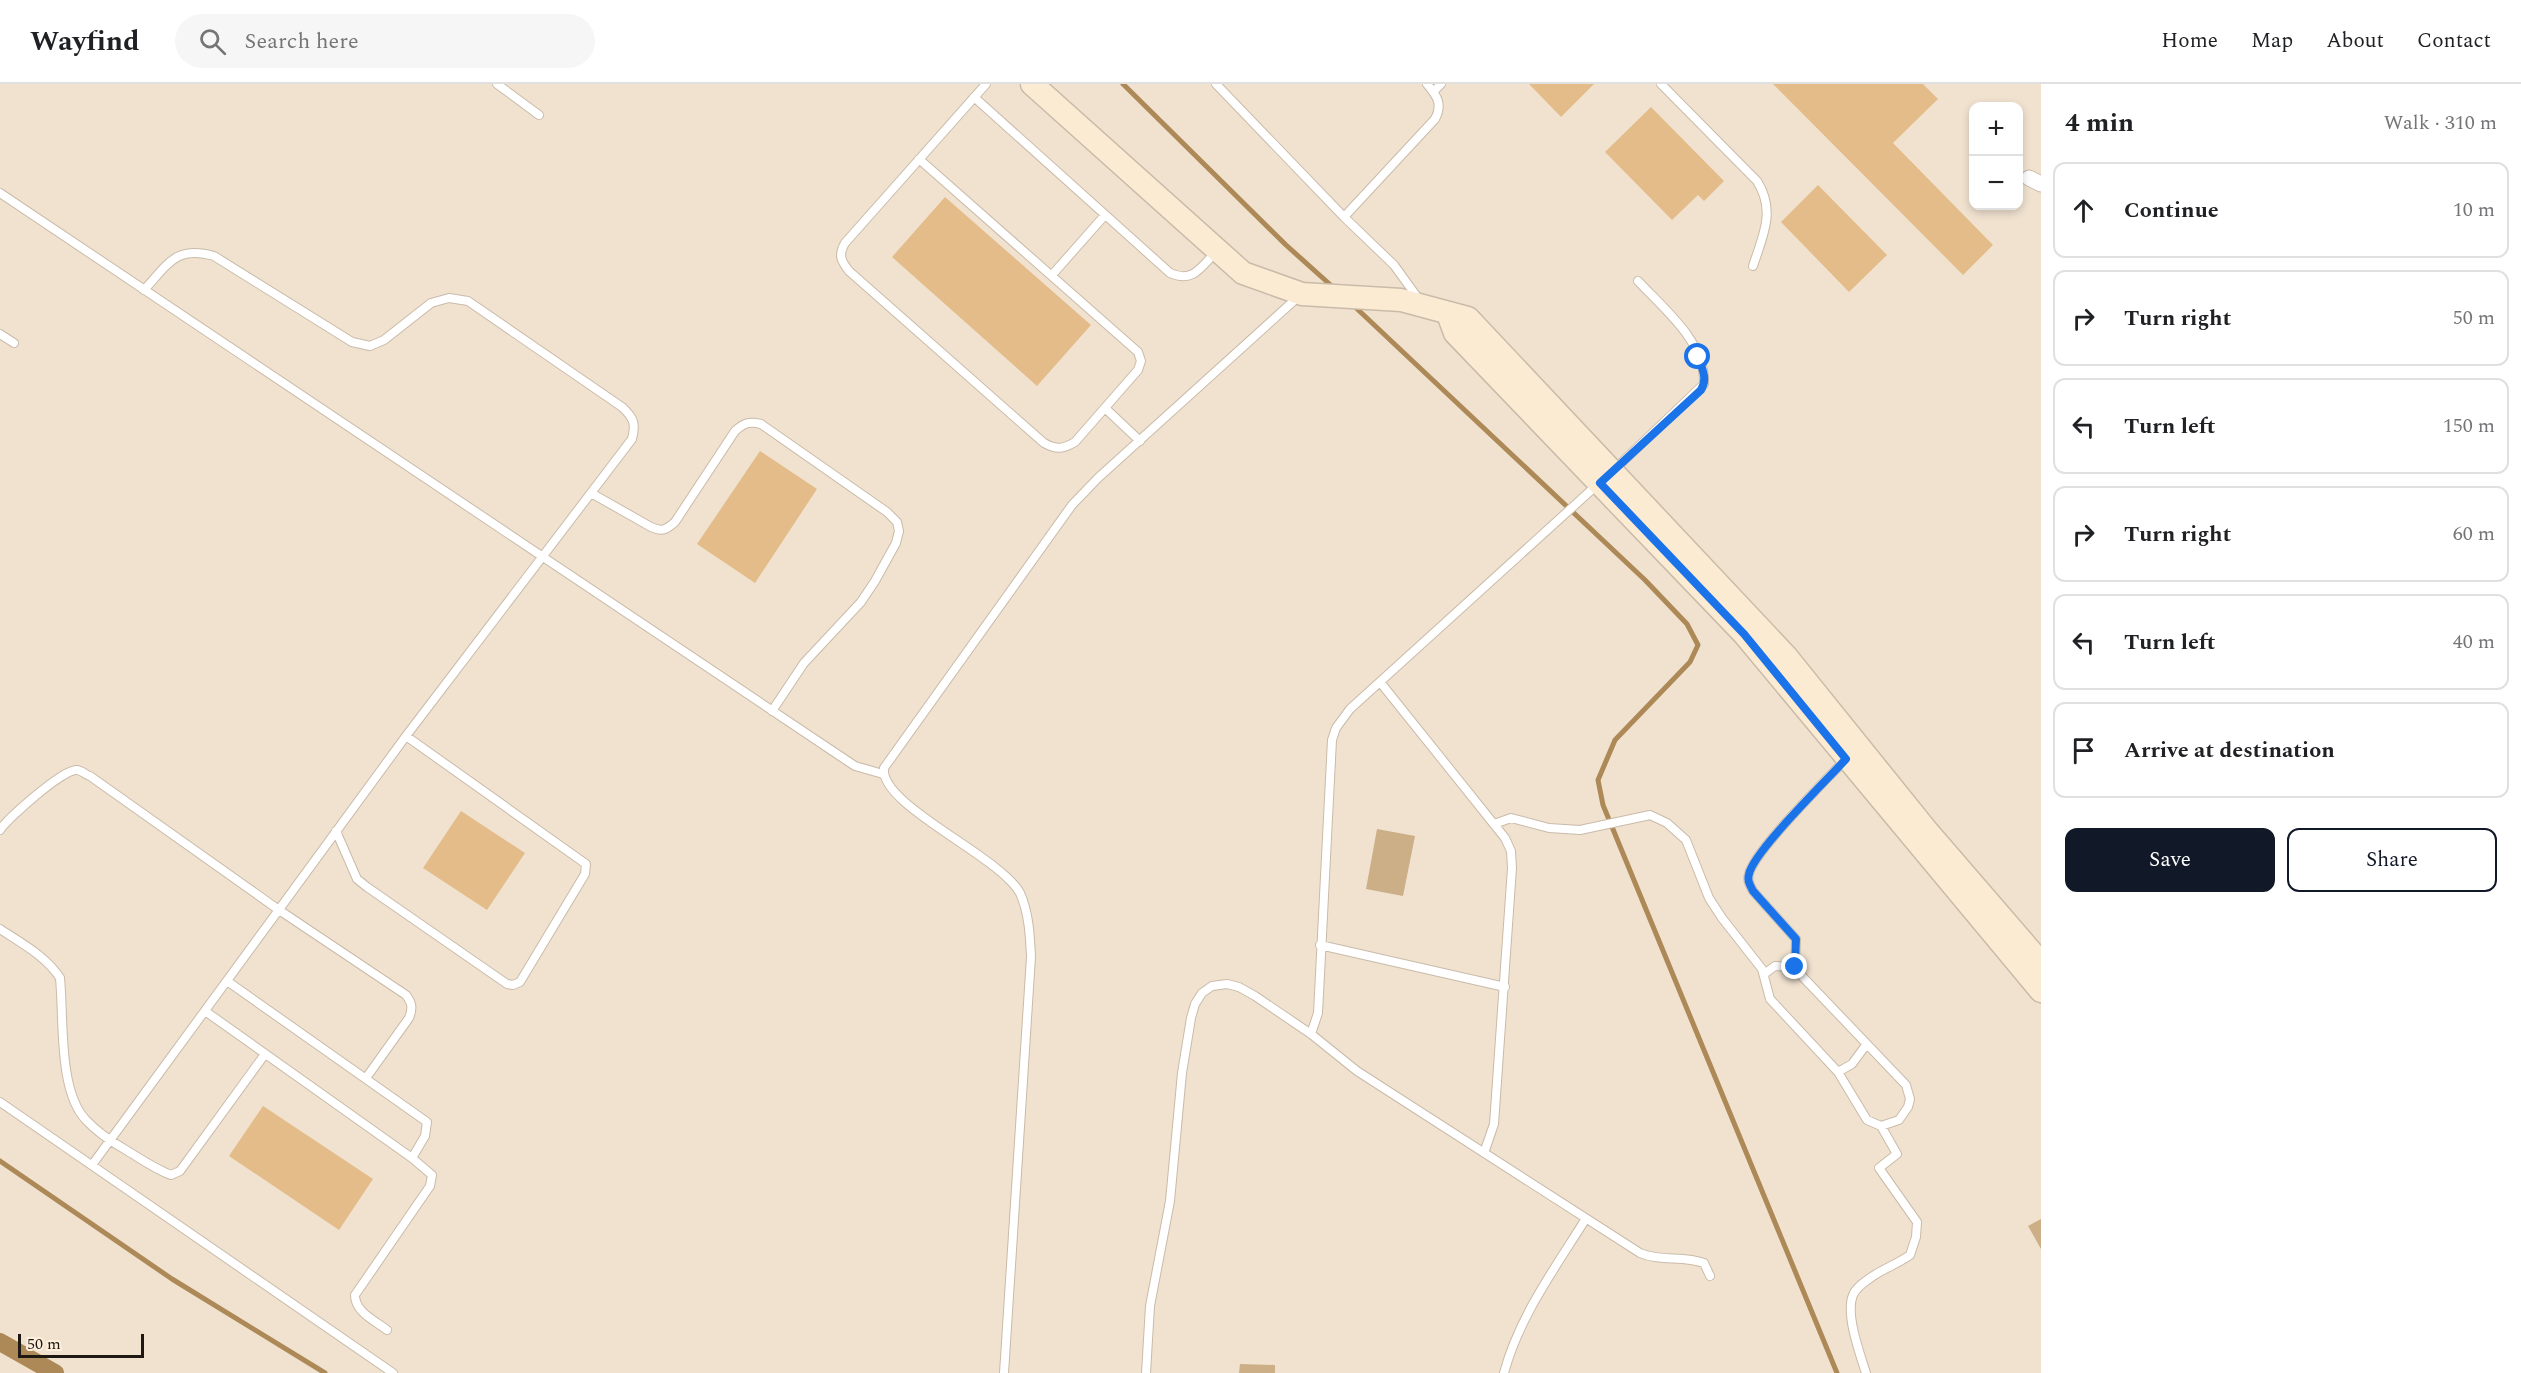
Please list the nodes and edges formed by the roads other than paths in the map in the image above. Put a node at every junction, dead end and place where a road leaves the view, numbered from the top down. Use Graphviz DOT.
graph roads {
  1 [pos="497,84"];
  2 [pos="986,84"];
  3 [pos="1032,84"];
  4 [pos="1053,84"];
  5 [pos="1216,84"];
  6 [pos="1427,84"];
  7 [pos="1441,84"];
  8 [pos="1661,84"];
  9 [pos="1434,92"];
  10 [pos="974,97"];
  11 [pos="539,115"];
  12 [pos="919,159"];
  13 [pos="0,193"];
  14 [pos="1105,215"];
  15 [pos="1344,217"];
  16 [pos="1218,250"];
  17 [pos="1753,266"];
  18 [pos="1052,275"];
  19 [pos="1258,277"];
  20 [pos="1638,281"];
  21 [pos="144,290"];
  22 [pos="1310,295"];
  23 [pos="1422,304"];
  24 [pos="0,334"];
  25 [pos="14,343"];
  26 [pos="1106,409"];
  27 [pos="1140,441"];
  28 [pos="1599,483"];
  29 [pos="591,493"];
  30 [pos="541,558"];
  31 [pos="1380,682"];
  32 [pos="771,711"];
  33 [pos="406,736"];
  34 [pos="1853,752"];
  35 [pos="883,774"];
  36 [pos="1494,824"];
  37 [pos="0,830"];
  38 [pos="336,831"];
  39 [pos="279,910"];
  40 [pos="0,929"];
  41 [pos="1320,945"];
  42 [pos="2041,963"];
  43 [pos="1795,967"];
  44 [pos="1764,974"];
  45 [pos="227,981"];
  46 [pos="1505,987"];
  47 [pos="2041,992"];
  48 [pos="205,1011"];
  49 [pos="1311,1034"];
  50 [pos="1866,1045"];
  51 [pos="265,1054"];
  52 [pos="1838,1072"];
  53 [pos="366,1078"];
  54 [pos="0,1102"];
  55 [pos="1881,1126"];
  56 [pos="110,1141"];
  57 [pos="1484,1153"];
  58 [pos="412,1158"];
  59 [pos="92,1165"];
  60 [pos="1585,1220"];
  61 [pos="1710,1276"];
  62 [pos="387,1330"];
  63 [pos="393,1373"];
  64 [pos="1004,1373"];
  65 [pos="1146,1373"];
  66 [pos="1504,1373"];
  67 [pos="1866,1373"];
  1 -- 11 [label="lane"];
  2 -- 10 [label="lane"];
  3 -- 16 [label="street"];
  4 -- 19 [label="street"];
  5 -- 15 [label="lane"];
  6 -- 9 [label="lane"];
  7 -- 9 [label="lane"];
  8 -- 17 [label="lane"];
  9 -- 15 [label="lane"];
  10 -- 12 [label="lane"];
  10 -- 14 [label="lane"];
  12 -- 18 [label="lane"];
  12 -- 26 [label="lane"];
  13 -- 21 [label="lane"];
  14 -- 16 [label="lane"];
  14 -- 18 [label="lane"];
  15 -- 23 [label="lane"];
  16 -- 19 [label="street"];
  18 -- 26 [label="lane"];
  19 -- 22 [label="street"];
  20 -- 28 [label="lane"];
  21 -- 29 [label="lane"];
  21 -- 30 [label="lane"];
  22 -- 23 [label="street"];
  22 -- 27 [label="lane"];
  23 -- 28 [label="street"];
  24 -- 25 [label="lane"];
  26 -- 27 [label="lane"];
  27 -- 35 [label="lane"];
  28 -- 31 [label="lane"];
  28 -- 34 [label="street"];
  29 -- 30 [label="lane"];
  29 -- 32 [label="lane"];
  30 -- 32 [label="lane"];
  30 -- 33 [label="lane"];
  31 -- 36 [label="lane"];
  31 -- 41 [label="lane"];
  32 -- 35 [label="lane"];
  33 -- 38 [label="lane"];
  33 -- 38 [label="lane"];
  34 -- 42 [label="street"];
  34 -- 43 [label="lane"];
  34 -- 47 [label="street"];
  35 -- 64 [label="lane"];
  36 -- 44 [label="lane"];
  36 -- 46 [label="lane"];
  37 -- 39 [label="lane"];
  38 -- 39 [label="lane"];
  39 -- 45 [label="lane"];
  39 -- 53 [label="lane"];
  40 -- 56 [label="lane"];
  41 -- 46 [label="lane"];
  41 -- 49 [label="lane"];
  43 -- 44 [label="lane"];
  43 -- 50 [label="lane"];
  44 -- 52 [label="lane"];
  45 -- 48 [label="lane"];
  45 -- 53 [label="lane"];
  46 -- 57 [label="lane"];
  48 -- 51 [label="lane"];
  48 -- 56 [label="lane"];
  49 -- 57 [label="lane"];
  49 -- 65 [label="lane"];
  50 -- 52 [label="lane"];
  50 -- 55 [label="lane"];
  51 -- 56 [label="lane"];
  51 -- 58 [label="lane"];
  52 -- 55 [label="lane"];
  53 -- 58 [label="lane"];
  54 -- 59 [label="lane"];
  55 -- 67 [label="lane"];
  56 -- 59 [label="lane"];
  57 -- 60 [label="lane"];
  58 -- 62 [label="lane"];
  59 -- 63 [label="lane"];
  60 -- 61 [label="lane"];
  60 -- 66 [label="lane"];
}
